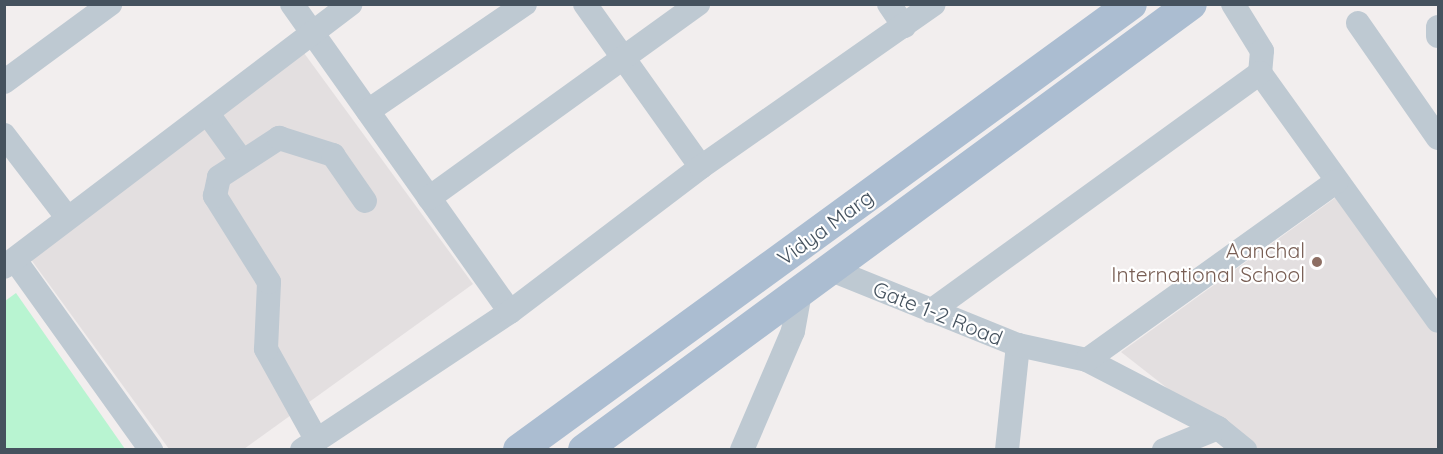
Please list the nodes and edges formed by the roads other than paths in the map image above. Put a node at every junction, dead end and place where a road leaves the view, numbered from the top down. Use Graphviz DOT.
graph roads {
  1 [pos="110,4"];
  2 [pos="292,4"];
  3 [pos="351,4"];
  4 [pos="525,4"];
  5 [pos="585,4"];
  6 [pos="698,4"];
  7 [pos="889,4"];
  8 [pos="934,4"];
  9 [pos="1131,4"];
  10 [pos="1191,4"];
  11 [pos="1233,4"];
  12 [pos="1358,23"];
  13 [pos="904,26"];
  14 [pos="1438,27"];
  15 [pos="314,34"];
  16 [pos="1438,36"];
  17 [pos="625,57"];
  18 [pos="1260,73"];
  19 [pos="4,82"];
  20 [pos="368,111"];
  21 [pos="208,114"];
  22 [pos="4,135"];
  23 [pos="1438,138"];
  24 [pos="243,161"];
  25 [pos="701,167"];
  26 [pos="1337,181"];
  27 [pos="429,198"];
  28 [pos="365,201"];
  29 [pos="67,217"];
  30 [pos="10,263"];
  31 [pos="827,268"];
  32 [pos="801,287"];
  33 [pos="931,311"];
  34 [pos="510,312"];
  35 [pos="1438,321"];
  36 [pos="1018,345"];
  37 [pos="1087,360"];
  38 [pos="1218,428"];
  39 [pos="309,445"];
  40 [pos="151,450"];
  41 [pos="519,450"];
  42 [pos="584,450"];
  43 [pos="742,450"];
  44 [pos="1007,450"];
  45 [pos="1164,450"];
  46 [pos="1245,450"];
  1 -- 19 [label="street"];
  2 -- 15 [label="street"];
  3 -- 15 [label="street"];
  4 -- 20 [label="street"];
  5 -- 17 [label="street"];
  6 -- 17 [label="street"];
  7 -- 13 [label="street"];
  8 -- 13 [label="street"];
  9 -- 41 [label="main road, Vidya Marg"];
  10 -- 31 [label="main road, Vidya Marg"];
  11 -- 18 [label="street"];
  12 -- 23 [label="street"];
  13 -- 25 [label="street"];
  14 -- 16 [label="street"];
  15 -- 20 [label="street"];
  15 -- 21 [label="street"];
  17 -- 25 [label="street"];
  17 -- 27 [label="street"];
  18 -- 26 [label="street"];
  18 -- 33 [label="street"];
  20 -- 27 [label="street"];
  21 -- 24 [label="street"];
  21 -- 29 [label="street"];
  22 -- 29 [label="street"];
  24 -- 28 [label="street"];
  24 -- 39 [label="street"];
  25 -- 34 [label="street"];
  26 -- 35 [label="street"];
  26 -- 37 [label="street"];
  27 -- 34 [label="street"];
  29 -- 30 [label="street"];
  30 -- 40 [label="street"];
  31 -- 32 [label="main road, Vidya Marg"];
  31 -- 33 [label="street, Gate 1-2 Road"];
  32 -- 42 [label="main road, Vidya Marg"];
  32 -- 43 [label="street"];
  33 -- 36 [label="street, Gate 1-2 Road"];
  34 -- 39 [label="street"];
  36 -- 37 [label="street"];
  36 -- 44 [label="street, Gate 1-2 Road"];
  37 -- 38 [label="street"];
  38 -- 45 [label="street"];
  38 -- 46 [label="street"];
}
